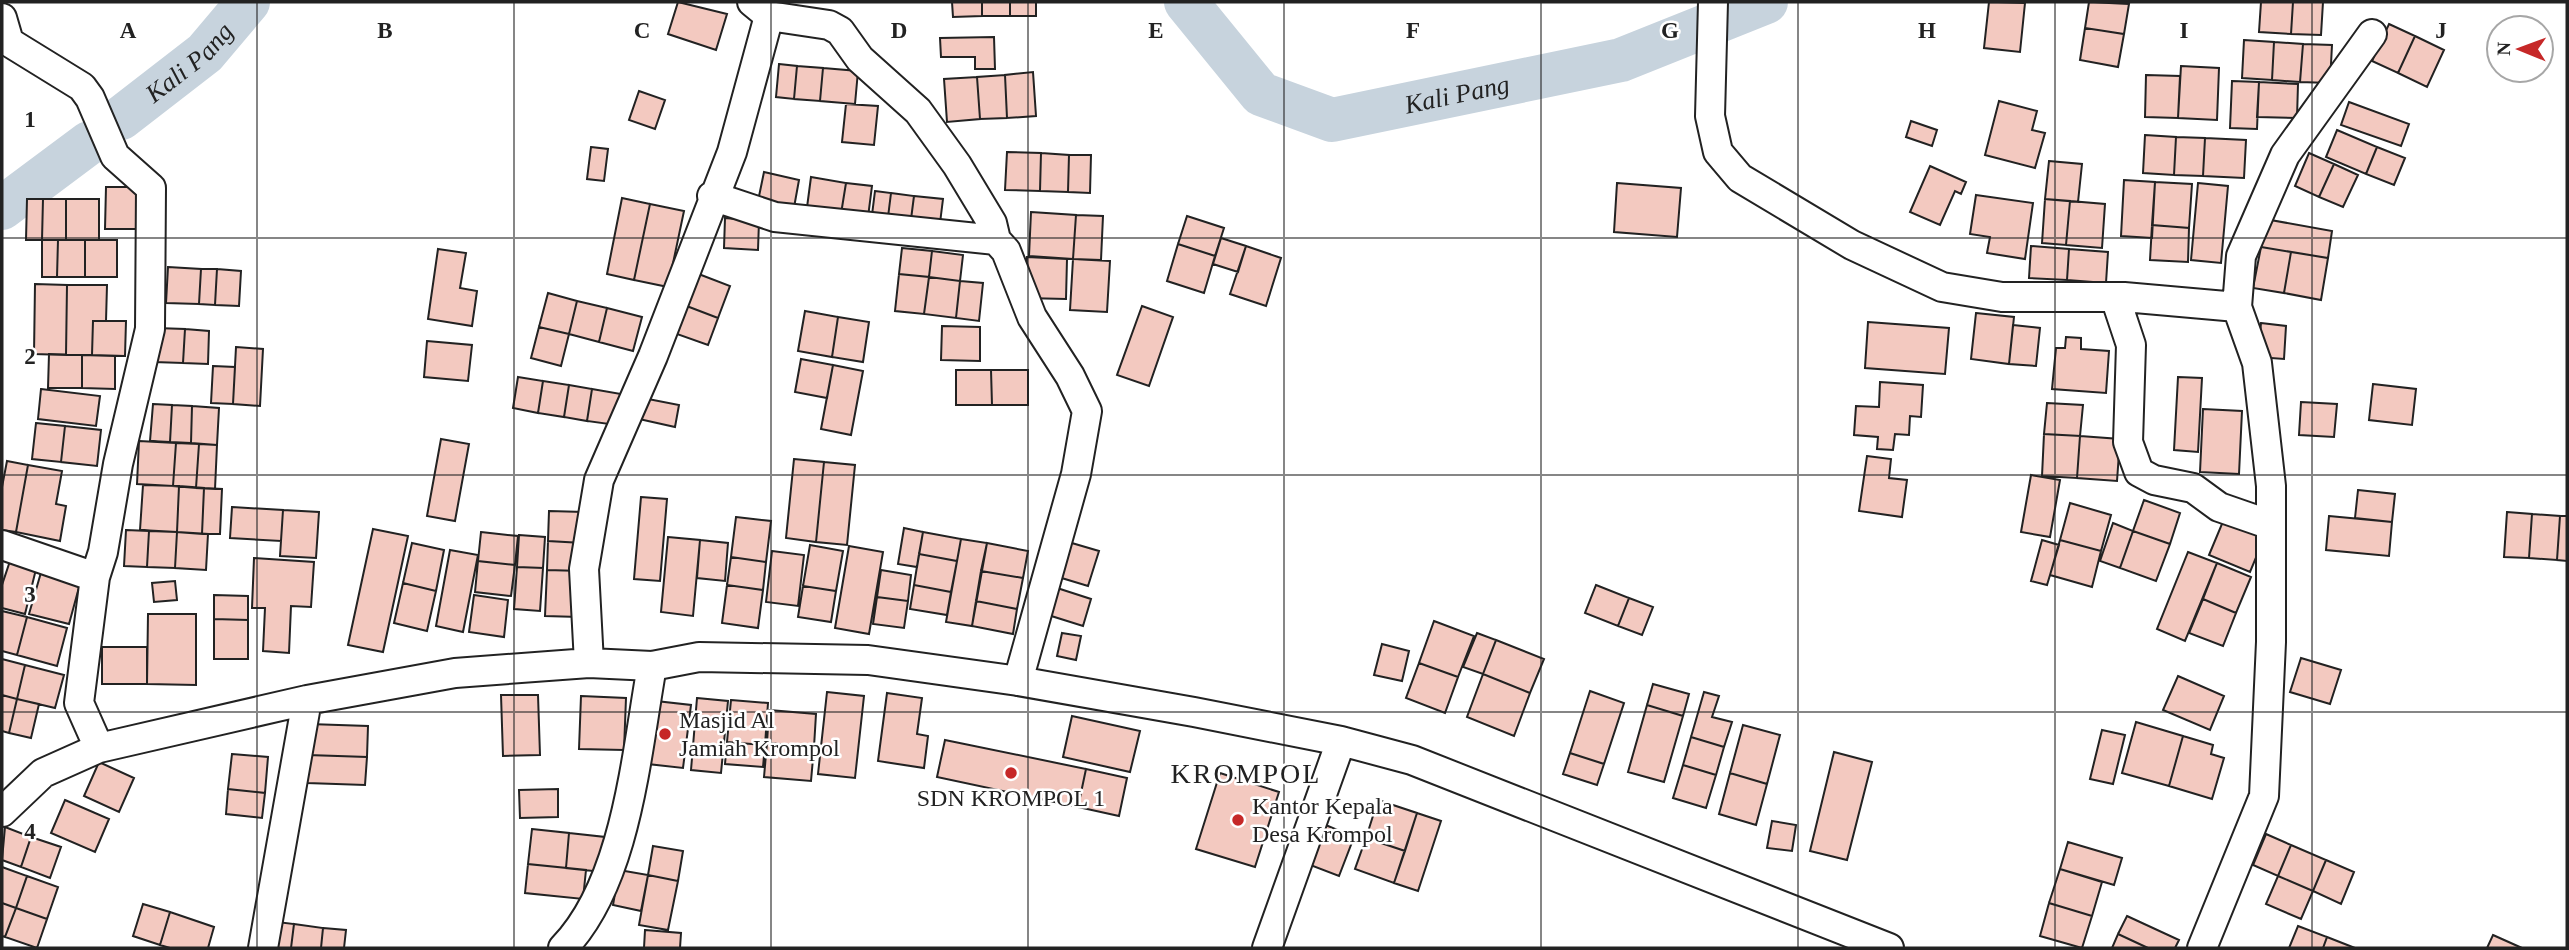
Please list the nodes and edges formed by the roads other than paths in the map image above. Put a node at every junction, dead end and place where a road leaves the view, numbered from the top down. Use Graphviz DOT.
graph roads {
  1 [pos="5,2"];
  2 [pos="1713,2"];
  3 [pos="761,9"];
  4 [pos="4,30"];
  5 [pos="2372,34"];
  6 [pos="712,196"];
  7 [pos="996,240"];
  8 [pos="2115,297"];
  9 [pos="2237,307"];
  10 [pos="2271,525"];
  11 [pos="2,545"];
  12 [pos="95,577"];
  13 [pos="589,663"];
  14 [pos="652,666"];
  15 [pos="1018,681"];
  16 [pos="307,700"];
  17 [pos="1341,741"];
  18 [pos="99,748"];
  19 [pos="2,812"];
  20 [pos="1826,937"];
  21 [pos="263,948"];
  22 [pos="563,948"];
  23 [pos="1267,948"];
  24 [pos="1889,948"];
  25 [pos="2202,948"];
  1 -- 4 [label="street"];
  2 -- 8 [label="street"];
  3 -- 6 [label="street"];
  3 -- 7 [label="street"];
  4 -- 12 [label="street"];
  5 -- 9 [label="street"];
  6 -- 7 [label="street"];
  6 -- 13 [label="street"];
  7 -- 15 [label="street"];
  8 -- 9 [label="street"];
  8 -- 10 [label="street"];
  9 -- 10 [label="street"];
  10 -- 25 [label="street"];
  11 -- 12 [label="street"];
  12 -- 18 [label="street"];
  13 -- 14 [label="street"];
  13 -- 16 [label="street"];
  14 -- 15 [label="street"];
  14 -- 22 [label="street"];
  15 -- 17 [label="street"];
  16 -- 18 [label="street"];
  16 -- 21 [label="street"];
  17 -- 20 [label="street"];
  17 -- 23 [label="street"];
  18 -- 19 [label="street"];
  20 -- 24 [label="street"];
}
